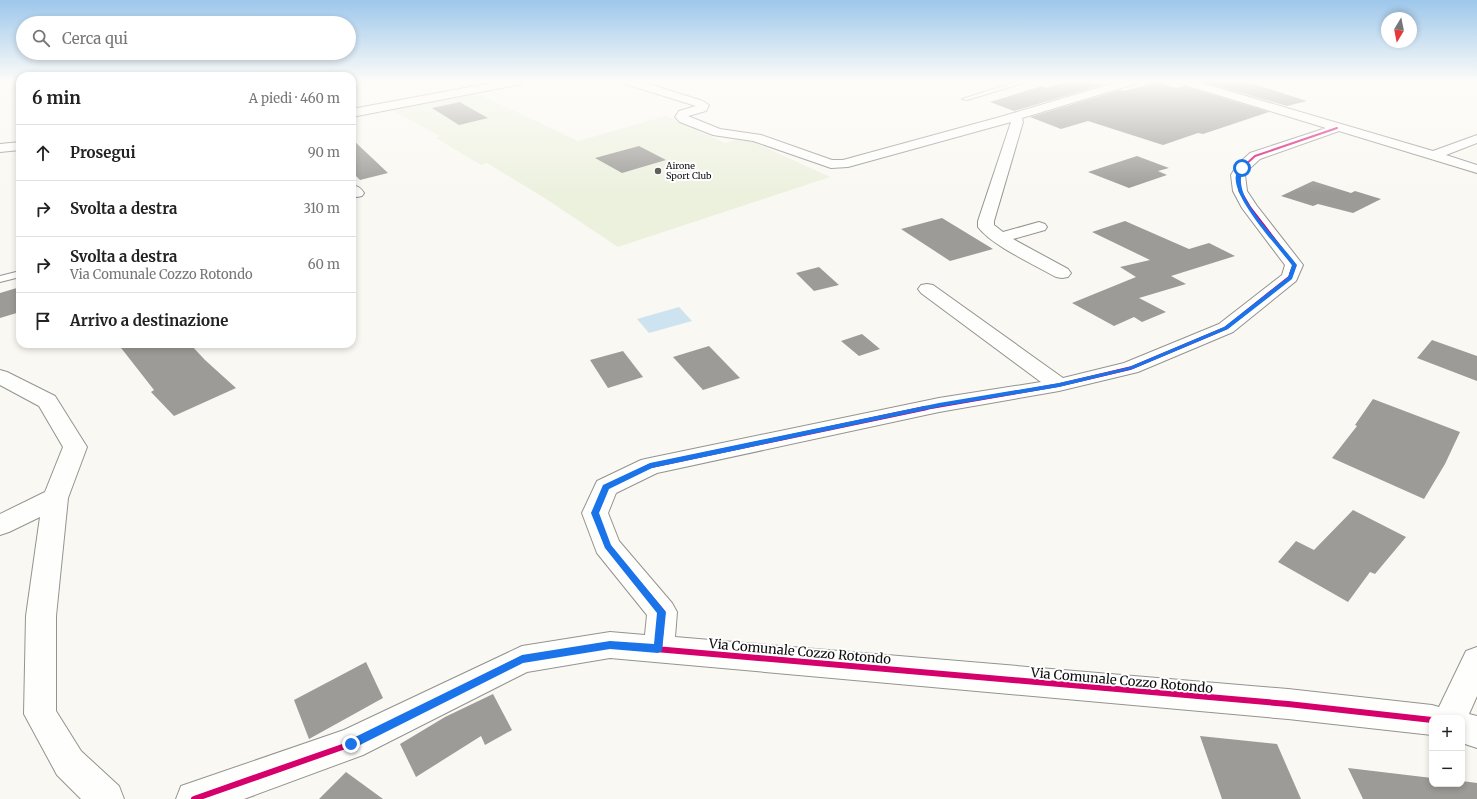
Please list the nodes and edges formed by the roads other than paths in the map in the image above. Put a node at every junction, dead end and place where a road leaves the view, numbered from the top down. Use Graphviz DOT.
graph roads {
  1 [pos="683,118"];
  2 [pos="1011,118"];
  3 [pos="1016,118"];
  4 [pos="1304,118"];
  5 [pos="1337,128"];
  6 [pos="1477,139"];
  7 [pos="16,146"];
  8 [pos="0,148"];
  9 [pos="1434,155"];
  10 [pos="1477,169"];
  11 [pos="1039,227"];
  12 [pos="999,238"];
  13 [pos="1062,272"];
  14 [pos="16,275"];
  15 [pos="0,279"];
  16 [pos="927,289"];
  17 [pos="0,376"];
  18 [pos="1059,385"];
  19 [pos="55,498"];
  20 [pos="0,525"];
  21 [pos="658,649"];
  22 [pos="1477,661"];
  23 [pos="1452,715"];
  24 [pos="1429,720"];
  25 [pos="1465,728"];
  26 [pos="1477,732"];
  27 [pos="106,799"];
  28 [pos="194,799"];
  1 -- 2 [label="street"];
  3 -- 12 [label="street"];
  4 -- 5 [label="street"];
  5 -- 9 [label="street"];
  5 -- 18 [label="street"];
  6 -- 9 [label="street"];
  7 -- 8 [label="street"];
  9 -- 10 [label="street"];
  11 -- 12 [label="street"];
  12 -- 13 [label="street"];
  14 -- 15 [label="lane"];
  16 -- 18 [label="street"];
  17 -- 19 [label="street"];
  18 -- 21 [label="street"];
  19 -- 20 [label="street"];
  19 -- 27 [label="street"];
  21 -- 24 [label="street, Via Comunale Cozzo Rotondo"];
  21 -- 28 [label="street, Via Comunale Cozzo Rotondo"];
  22 -- 23 [label="street"];
  25 -- 26 [label="street"];
}
